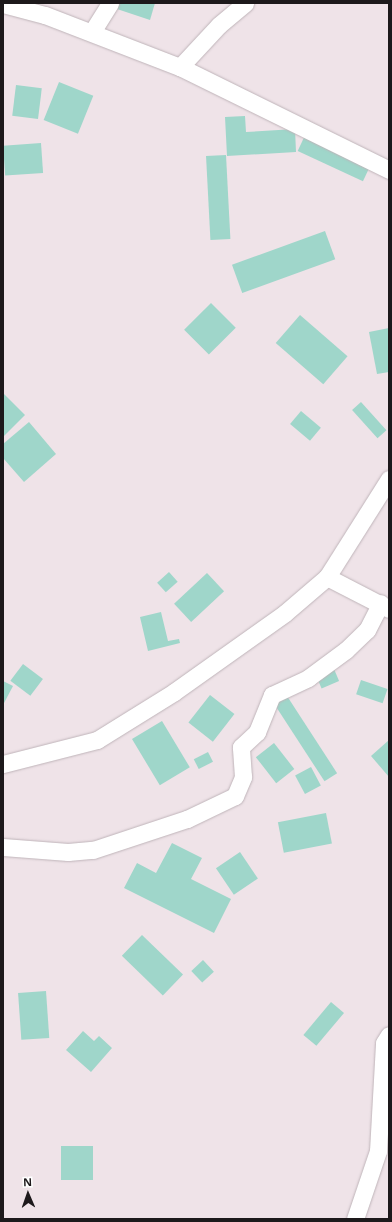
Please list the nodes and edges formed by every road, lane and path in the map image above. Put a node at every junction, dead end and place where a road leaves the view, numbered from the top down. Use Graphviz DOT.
graph roads {
  1 [pos="110,3"];
  2 [pos="245,3"];
  3 [pos="3,4"];
  4 [pos="92,32"];
  5 [pos="180,68"];
  6 [pos="389,170"];
  7 [pos="389,479"];
  8 [pos="327,577"];
  9 [pos="385,606"];
  10 [pos="3,764"];
  11 [pos="3,847"];
  12 [pos="389,1035"];
  13 [pos="355,1219"];
  1 -- 4 [label="street"];
  2 -- 5 [label="street"];
  3 -- 4 [label="street"];
  4 -- 5 [label="street"];
  5 -- 6 [label="street"];
  7 -- 8 [label="street"];
  8 -- 9 [label="street"];
  8 -- 10 [label="street"];
  9 -- 11 [label="street"];
  12 -- 13 [label="street"];
}
